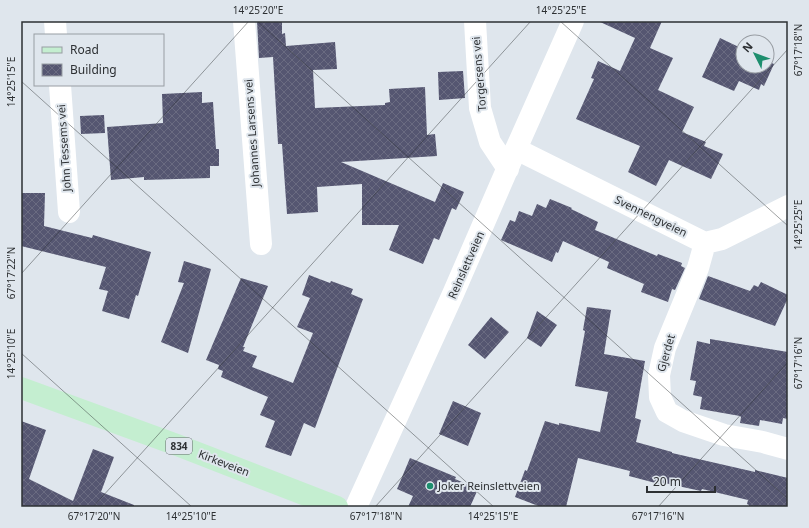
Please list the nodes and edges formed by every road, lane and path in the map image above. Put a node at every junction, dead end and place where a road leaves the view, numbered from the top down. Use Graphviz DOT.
graph roads {
  1 [pos="55,21"];
  2 [pos="244,21"];
  3 [pos="475,21"];
  4 [pos="573,21"];
  5 [pos="56,34"];
  6 [pos="60,86"];
  7 [pos="516,149"];
  8 [pos="508,169"];
  9 [pos="788,206"];
  10 [pos="69,212"];
  11 [pos="705,243"];
  12 [pos="261,244"];
  13 [pos="21,388"];
  14 [pos="788,449"];
  15 [pos="337,507"];
  16 [pos="356,507"];
  1 -- 5 [label="street"];
  2 -- 12 [label="street, Johannes Larsens vei"];
  3 -- 8 [label="street, Torgersens vei"];
  4 -- 7 [label="street, Reinslettveien"];
  6 -- 10 [label="street, John Tessems vei"];
  7 -- 8 [label="street, Reinslettveien"];
  7 -- 11 [label="street, Svennengveien"];
  8 -- 16 [label="street, Reinslettveien"];
  9 -- 11 [label="street"];
  11 -- 14 [label="street, Gjerdet"];
  13 -- 15 [label="main road, Kirkeveien / 834"];
}
